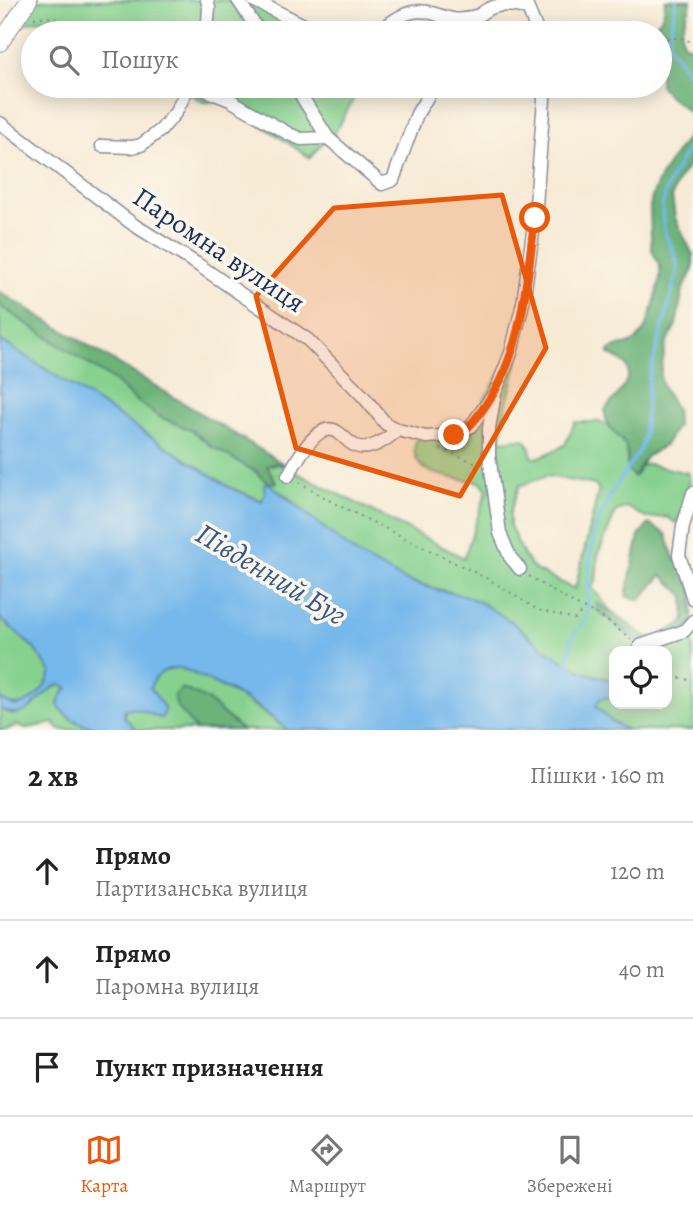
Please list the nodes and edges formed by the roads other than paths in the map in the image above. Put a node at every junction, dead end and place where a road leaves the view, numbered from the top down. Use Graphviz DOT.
graph roads {
  1 [pos="29,0"];
  2 [pos="207,0"];
  3 [pos="238,0"];
  4 [pos="253,0"];
  5 [pos="489,4"];
  6 [pos="526,5"];
  7 [pos="475,16"];
  8 [pos="208,21"];
  9 [pos="252,21"];
  10 [pos="296,21"];
  11 [pos="395,21"];
  12 [pos="472,21"];
  13 [pos="0,43"];
  14 [pos="183,98"];
  15 [pos="225,98"];
  16 [pos="303,98"];
  17 [pos="427,98"];
  18 [pos="544,98"];
  19 [pos="0,123"];
  20 [pos="328,138"];
  21 [pos="102,146"];
  22 [pos="495,393"];
  23 [pos="398,430"];
  24 [pos="288,476"];
  25 [pos="693,493"];
  26 [pos="520,569"];
  27 [pos="693,599"];
  28 [pos="693,621"];
  29 [pos="640,646"];
  1 -- 13 [label="street"];
  2 -- 8 [label="street"];
  3 -- 9 [label="street"];
  4 -- 10 [label="street"];
  5 -- 6 [label="street"];
  5 -- 7 [label="street"];
  7 -- 11 [label="street"];
  7 -- 12 [label="street"];
  14 -- 21 [label="street"];
  15 -- 20 [label="street"];
  16 -- 20 [label="street"];
  17 -- 20 [label="street"];
  18 -- 22 [label="street"];
  19 -- 23 [label="street, Паромна вулиця"];
  22 -- 23 [label="street, Паромна вулиця"];
  22 -- 26 [label="street"];
  23 -- 24 [label="street"];
  25 -- 27 [label="street"];
  28 -- 29 [label="street"];
}
